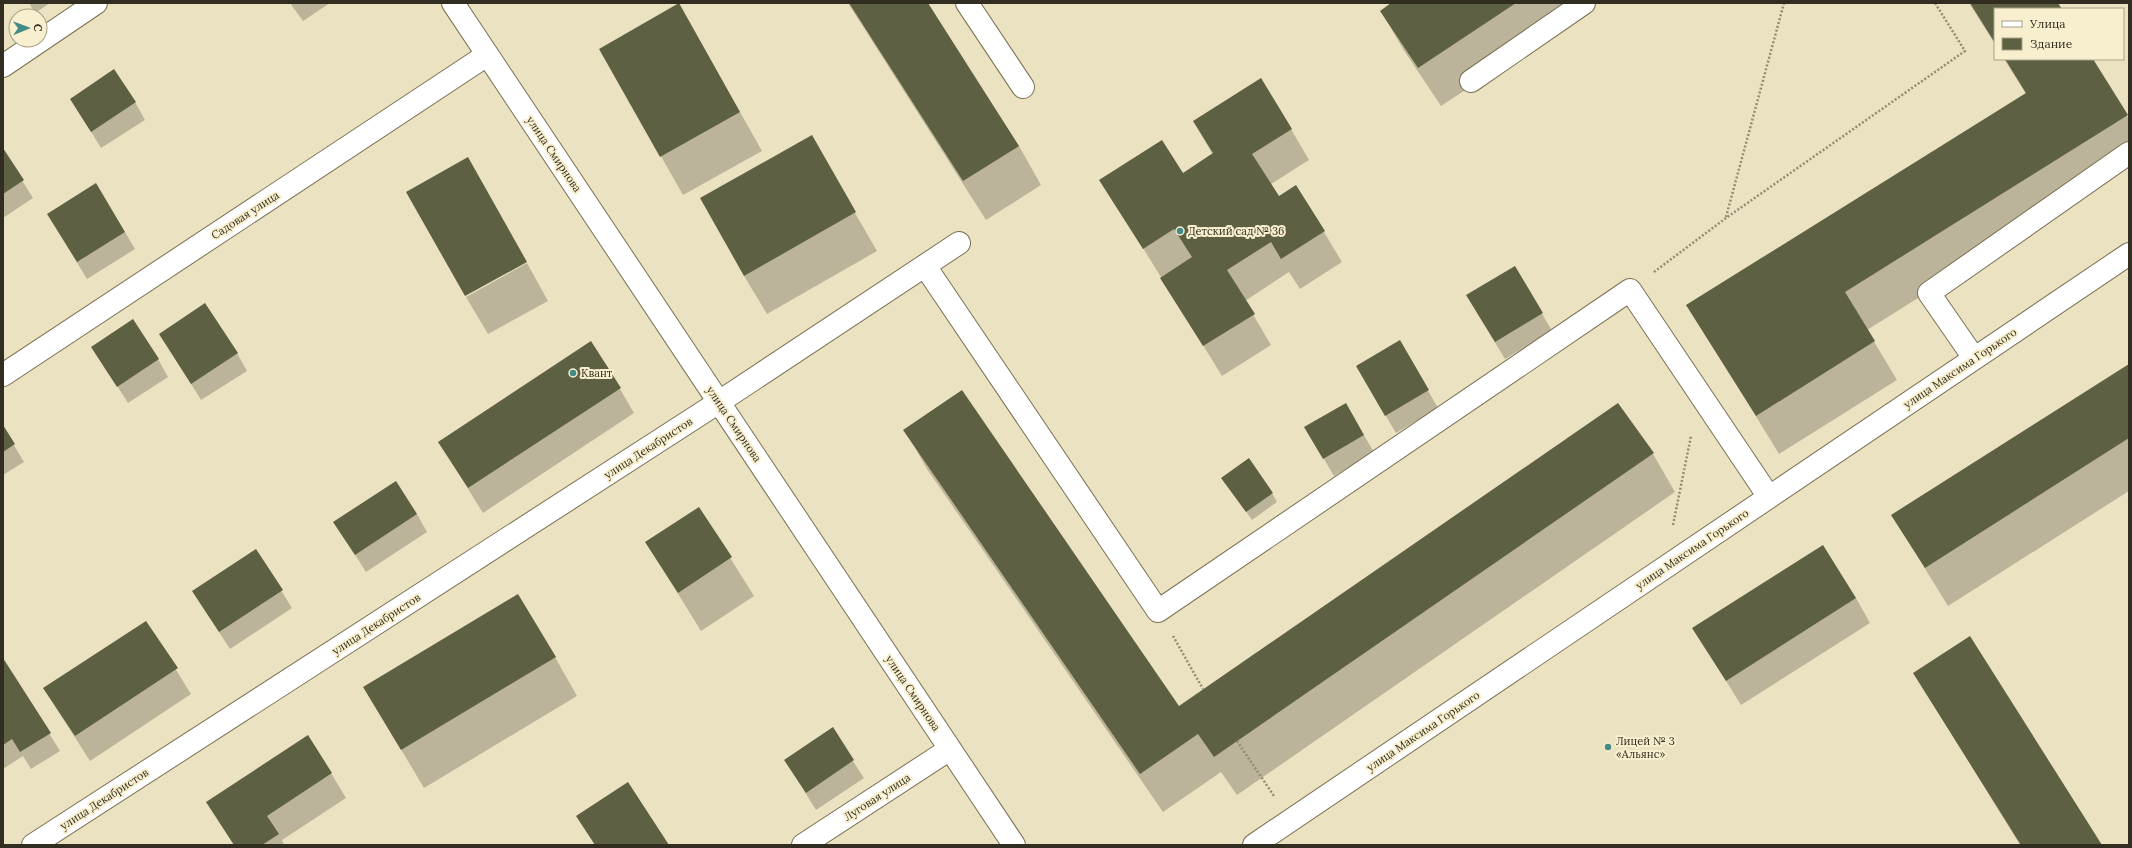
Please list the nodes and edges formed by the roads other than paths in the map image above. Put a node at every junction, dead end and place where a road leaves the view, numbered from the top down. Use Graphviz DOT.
graph roads {
  1 [pos="96,3"];
  2 [pos="452,3"];
  3 [pos="967,3"];
  4 [pos="1584,3"];
  5 [pos="487,55"];
  6 [pos="3,66"];
  7 [pos="1471,81"];
  8 [pos="1023,87"];
  9 [pos="2129,153"];
  10 [pos="959,243"];
  11 [pos="2129,254"];
  12 [pos="925,266"];
  13 [pos="1974,358"];
  14 [pos="3,375"];
  15 [pos="719,402"];
  16 [pos="1769,497"];
  17 [pos="950,749"];
  18 [pos="33,845"];
  19 [pos="803,845"];
  20 [pos="1014,845"];
  21 [pos="1254,845"];
  1 -- 6 [label="street"];
  2 -- 5 [label="street, улица Смирнова"];
  3 -- 8 [label="street"];
  4 -- 7 [label="street"];
  5 -- 14 [label="street, Садовая улица"];
  5 -- 15 [label="street, улица Смирнова"];
  9 -- 13 [label="street"];
  10 -- 12 [label="street, улица Декабристов"];
  11 -- 13 [label="street, улица Максима Горького"];
  12 -- 15 [label="street, улица Декабристов"];
  12 -- 16 [label="street"];
  13 -- 16 [label="street, улица Максима Горького"];
  15 -- 17 [label="street, улица Смирнова"];
  15 -- 18 [label="street, улица Декабристов"];
  16 -- 21 [label="street, улица Максима Горького"];
  17 -- 19 [label="street, Луговая улица"];
  17 -- 20 [label="street, улица Смирнова"];
}
